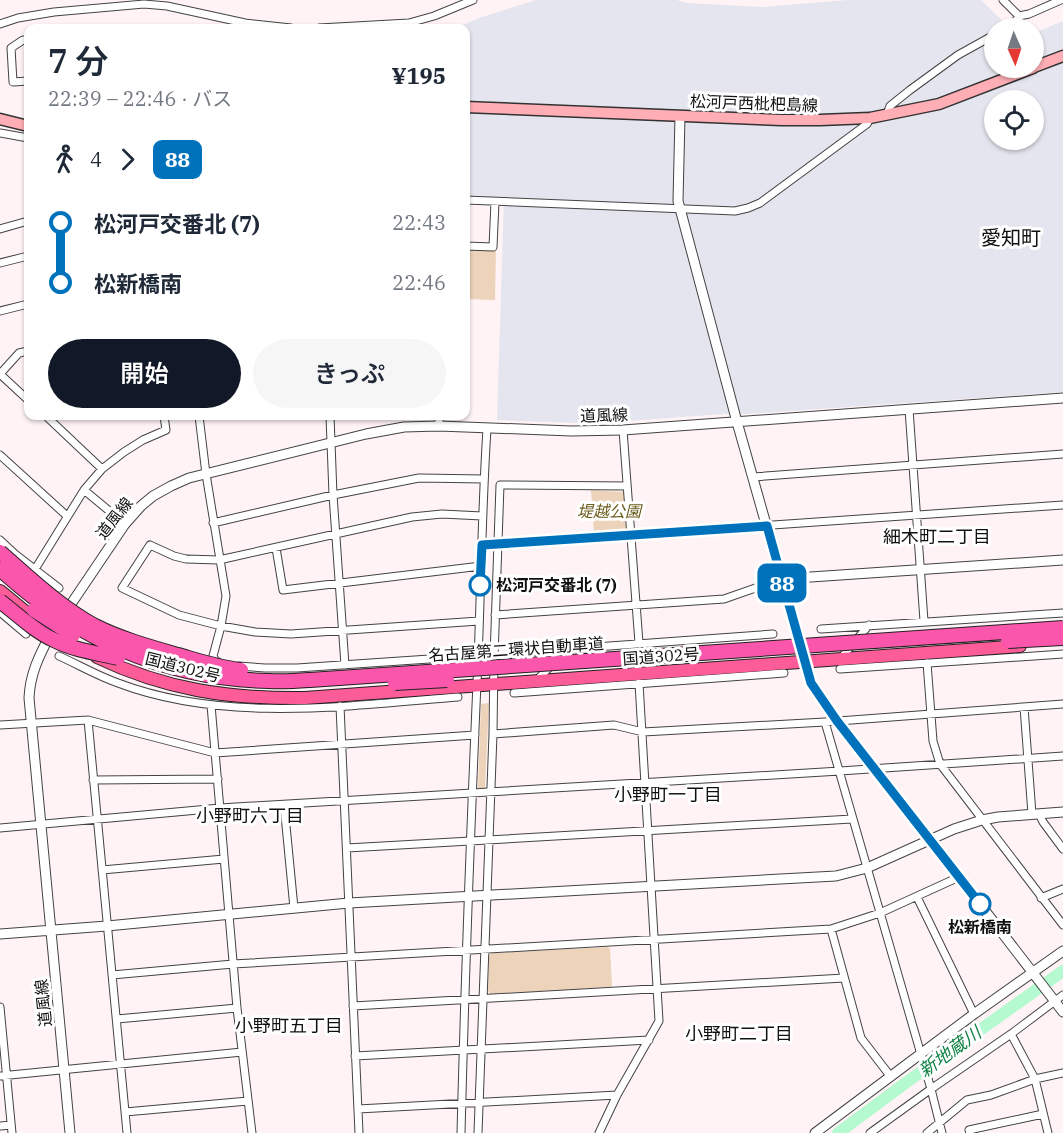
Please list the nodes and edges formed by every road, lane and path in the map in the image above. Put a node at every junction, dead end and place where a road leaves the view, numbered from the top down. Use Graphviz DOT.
graph roads {
  1 [pos="473,0"];
  2 [pos="1003,0"];
  3 [pos="1061,0"];
  4 [pos="1019,16"];
  5 [pos="0,24"];
  6 [pos="245,24"];
  7 [pos="379,24"];
  8 [pos="24,40"];
  9 [pos="984,41"];
  10 [pos="1063,56"];
  11 [pos="1044,63"];
  12 [pos="1005,78"];
  13 [pos="24,81"];
  14 [pos="470,107"];
  15 [pos="887,114"];
  16 [pos="680,116"];
  17 [pos="870,118"];
  18 [pos="0,119"];
  19 [pos="24,125"];
  20 [pos="0,133"];
  21 [pos="24,137"];
  22 [pos="470,200"];
  23 [pos="495,202"];
  24 [pos="680,209"];
  25 [pos="24,222"];
  26 [pos="0,229"];
  27 [pos="470,246"];
  28 [pos="24,257"];
  29 [pos="0,263"];
  30 [pos="24,305"];
  31 [pos="0,311"];
  32 [pos="24,352"];
  33 [pos="0,374"];
  34 [pos="24,396"];
  35 [pos="1063,398"];
  36 [pos="909,409"];
  37 [pos="49,420"];
  38 [pos="165,420"];
  39 [pos="199,420"];
  40 [pos="330,420"];
  41 [pos="439,420"];
  42 [pos="737,422"];
  43 [pos="439,426"];
  44 [pos="487,429"];
  45 [pos="623,430"];
  46 [pos="331,443"];
  47 [pos="1063,454"];
  48 [pos="2,460"];
  49 [pos="913,466"];
  50 [pos="102,469"];
  51 [pos="206,474"];
  52 [pos="753,477"];
  53 [pos="484,479"];
  54 [pos="627,486"];
  55 [pos="84,490"];
  56 [pos="333,495"];
  57 [pos="1063,505"];
  58 [pos="67,516"];
  59 [pos="482,516"];
  60 [pos="917,516"];
  61 [pos="125,524"];
  62 [pos="213,524"];
  63 [pos="767,526"];
  64 [pos="336,534"];
  65 [pos="631,536"];
  66 [pos="0,540"];
  67 [pos="498,544"];
  68 [pos="482,545"];
  69 [pos="276,548"];
  70 [pos="0,552"];
  71 [pos="15,554"];
  72 [pos="219,560"];
  73 [pos="1063,560"];
  74 [pos="37,566"];
  75 [pos="481,566"];
  76 [pos="0,569"];
  77 [pos="920,570"];
  78 [pos="781,579"];
  79 [pos="339,583"];
  80 [pos="59,588"];
  81 [pos="1,599"];
  82 [pos="636,605"];
  83 [pos="1063,613"];
  84 [pos="495,615"];
  85 [pos="1025,615"];
  86 [pos="479,621"];
  87 [pos="924,621"];
  88 [pos="869,625"];
  89 [pos="221,626"];
  90 [pos="1063,626"];
  91 [pos="821,629"];
  92 [pos="343,631"];
  93 [pos="52,632"];
  94 [pos="26,634"];
  95 [pos="773,634"];
  96 [pos="1021,635"];
  97 [pos="706,638"];
  98 [pos="1063,641"];
  99 [pos="639,643"];
  100 [pos="1042,645"];
  101 [pos="568,648"];
  102 [pos="513,653"];
  103 [pos="1063,654"];
  104 [pos="59,656"];
  105 [pos="459,657"];
  106 [pos="116,661"];
  107 [pos="883,661"];
  108 [pos="378,662"];
  109 [pos="804,662"];
  110 [pos="927,663"];
  111 [pos="840,664"];
  112 [pos="345,665"];
  113 [pos="762,665"];
  114 [pos="736,667"];
  115 [pos="418,672"];
  116 [pos="784,673"];
  117 [pos="750,676"];
  118 [pos="535,682"];
  119 [pos="639,683"];
  120 [pos="118,684"];
  121 [pos="572,684"];
  122 [pos="494,685"];
  123 [pos="477,686"];
  124 [pos="404,691"];
  125 [pos="514,693"];
  126 [pos="458,697"];
  127 [pos="211,705"];
  128 [pos="1063,705"];
  129 [pos="340,706"];
  130 [pos="1024,708"];
  131 [pos="931,714"];
  132 [pos="88,720"];
  133 [pos="837,721"];
  134 [pos="825,722"];
  135 [pos="30,723"];
  136 [pos="0,725"];
  137 [pos="643,732"];
  138 [pos="493,734"];
  139 [pos="475,735"];
  140 [pos="342,744"];
  141 [pos="216,753"];
  142 [pos="1063,756"];
  143 [pos="1027,758"];
  144 [pos="940,764"];
  145 [pos="876,769"];
  146 [pos="840,771"];
  147 [pos="218,778"];
  148 [pos="93,780"];
  149 [pos="645,783"];
  150 [pos="491,793"];
  151 [pos="472,794"];
  152 [pos="345,801"];
  153 [pos="284,805"];
  154 [pos="220,808"];
  155 [pos="1063,812"];
  156 [pos="1036,814"];
  157 [pos="97,819"];
  158 [pos="852,819"];
  159 [pos="982,820"];
  160 [pos="41,824"];
  161 [pos="0,828"];
  162 [pos="647,830"];
  163 [pos="489,840"];
  164 [pos="930,840"];
  165 [pos="470,841"];
  166 [pos="347,848"];
  167 [pos="1063,849"];
  168 [pos="224,859"];
  169 [pos="867,868"];
  170 [pos="102,870"];
  171 [pos="959,877"];
  172 [pos="650,887"];
  173 [pos="1063,889"];
  174 [pos="488,895"];
  175 [pos="468,896"];
  176 [pos="916,897"];
  177 [pos="1041,898"];
  178 [pos="349,903"];
  179 [pos="294,908"];
  180 [pos="880,913"];
  181 [pos="228,914"];
  182 [pos="1063,925"];
  183 [pos="107,926"];
  184 [pos="831,929"];
  185 [pos="51,930"];
  186 [pos="0,934"];
  187 [pos="654,940"];
  188 [pos="485,949"];
  189 [pos="466,950"];
  190 [pos="1063,951"];
  191 [pos="351,957"];
  192 [pos="233,964"];
  193 [pos="1033,973"];
  194 [pos="112,975"];
  195 [pos="844,978"];
  196 [pos="657,989"];
  197 [pos="1058,998"];
  198 [pos="465,999"];
  199 [pos="483,999"];
  200 [pos="353,1006"];
  201 [pos="0,1007"];
  202 [pos="237,1008"];
  203 [pos="1063,1012"];
  204 [pos="974,1014"];
  205 [pos="117,1019"];
  206 [pos="1,1027"];
  207 [pos="1011,1034"];
  208 [pos="649,1040"];
  209 [pos="481,1049"];
  210 [pos="464,1050"];
  211 [pos="242,1052"];
  212 [pos="355,1056"];
  213 [pos="921,1057"];
  214 [pos="120,1064"];
  215 [pos="64,1069"];
  216 [pos="1063,1073"];
  217 [pos="4,1075"];
  218 [pos="891,1077"];
  219 [pos="1035,1079"];
  220 [pos="929,1085"];
  221 [pos="617,1095"];
  222 [pos="248,1101"];
  223 [pos="480,1103"];
  224 [pos="462,1104"];
  225 [pos="358,1109"];
  226 [pos="125,1112"];
  227 [pos="1043,1114"];
  228 [pos="939,1123"];
  229 [pos="11,1125"];
  230 [pos="0,1126"];
  231 [pos="12,1133"];
  232 [pos="70,1133"];
  233 [pos="127,1133"];
  234 [pos="252,1133"];
  235 [pos="359,1133"];
  236 [pos="461,1133"];
  237 [pos="478,1133"];
  238 [pos="599,1133"];
  239 [pos="815,1133"];
  240 [pos="870,1133"];
  241 [pos="927,1133"];
  242 [pos="942,1133"];
  243 [pos="970,1133"];
  244 [pos="1048,1133"];
  1 -- 7 [label="street"];
  2 -- 4 [label="street"];
  3 -- 4 [label="street"];
  5 -- 6 [label="street"];
  8 -- 13 [label="street"];
  9 -- 15 [label="street"];
  10 -- 11 [label="main road, 松河戸西枇杷島線"];
  12 -- 15 [label="main road, 松河戸西枇杷島線"];
  14 -- 16 [label="main road, 松河戸西枇杷島線"];
  15 -- 17 [label="main road, 松河戸西枇杷島線"];
  16 -- 17 [label="main road, 松河戸西枇杷島線"];
  16 -- 24 [label="street"];
  17 -- 24 [label="street"];
  18 -- 19 [label="main road"];
  20 -- 21 [label="street"];
  22 -- 23 [label="street"];
  23 -- 24 [label="street"];
  23 -- 27 [label="street"];
  24 -- 42 [label="street"];
  25 -- 26 [label="street"];
  28 -- 29 [label="street"];
  30 -- 31 [label="street"];
  32 -- 33 [label="street"];
  33 -- 34 [label="street"];
  35 -- 36 [label="street, 道風線"];
  36 -- 42 [label="street, 道風線"];
  36 -- 49 [label="street"];
  37 -- 50 [label="street"];
  38 -- 50 [label="street"];
  39 -- 51 [label="street"];
  40 -- 46 [label="street"];
  41 -- 43 [label="street"];
  42 -- 45 [label="street, 道風線"];
  42 -- 52 [label="street"];
  43 -- 44 [label="street, 道風線"];
  43 -- 46 [label="street, 道風線"];
  44 -- 45 [label="street, 道風線"];
  44 -- 53 [label="street"];
  45 -- 54 [label="street"];
  46 -- 51 [label="street, 道風線"];
  46 -- 56 [label="street"];
  47 -- 49 [label="street"];
  48 -- 58 [label="street"];
  49 -- 52 [label="street"];
  49 -- 60 [label="street"];
  50 -- 55 [label="street"];
  51 -- 61 [label="street, 道風線"];
  51 -- 62 [label="street"];
  52 -- 63 [label="street"];
  53 -- 56 [label="street"];
  53 -- 59 [label="street"];
  54 -- 65 [label="street"];
  54 -- 67 [label="street"];
  55 -- 58 [label="street"];
  55 -- 61 [label="street"];
  56 -- 62 [label="street"];
  56 -- 64 [label="street"];
  57 -- 60 [label="street"];
  58 -- 74 [label="street"];
  59 -- 64 [label="street"];
  59 -- 68 [label="street"];
  60 -- 63 [label="street"];
  60 -- 77 [label="street"];
  61 -- 93 [label="street, 道風線"];
  62 -- 72 [label="street"];
  63 -- 65 [label="street"];
  63 -- 78 [label="street"];
  64 -- 69 [label="street"];
  64 -- 79 [label="street"];
  65 -- 67 [label="street"];
  65 -- 82 [label="street"];
  66 -- 71 [label="street"];
  67 -- 68 [label="street"];
  67 -- 84 [label="street"];
  68 -- 75 [label="street"];
  69 -- 72 [label="street"];
  69 -- 79 [label="street"];
  70 -- 115 [label="highway, bridge"];
  71 -- 80 [label="street"];
  71 -- 81 [label="street"];
  72 -- 89 [label="street"];
  72 -- 89 [label="street"];
  73 -- 77 [label="street"];
  75 -- 79 [label="street"];
  75 -- 86 [label="street"];
  76 -- 115 [label="highway, 名古屋第二環状自動車道, bridge"];
  77 -- 78 [label="street"];
  77 -- 87 [label="street"];
  78 -- 82 [label="street"];
  78 -- 109 [label="street"];
  79 -- 92 [label="street"];
  81 -- 93 [label="highway, 国道302号"];
  81 -- 94 [label="street"];
  81 -- 106 [label="highway, 名古屋第二環状自動車道, bridge"];
  81 -- 106 [label="highway, bridge"];
  82 -- 84 [label="street"];
  82 -- 99 [label="street"];
  83 -- 85 [label="street"];
  84 -- 122 [label="street"];
  85 -- 87 [label="street"];
  85 -- 100 [label="street"];
  86 -- 92 [label="street"];
  86 -- 123 [label="street"];
  87 -- 88 [label="street"];
  88 -- 91 [label="street"];
  88 -- 111 [label="street"];
  89 -- 92 [label="street"];
  89 -- 112 [label="street"];
  90 -- 96 [label="highway, bridge"];
  92 -- 112 [label="street"];
  93 -- 106 [label="highway, 国道302号"];
  93 -- 135 [label="street, 道風線"];
  95 -- 97 [label="street"];
  96 -- 98 [label="highway, bridge"];
  96 -- 106 [label="highway, 名古屋第二環状自動車道, bridge"];
  96 -- 115 [label="highway, 名古屋第二環状自動車道, bridge"];
  97 -- 99 [label="street"];
  97 -- 114 [label="street"];
  98 -- 100 [label="highway, 国道302号"];
  99 -- 101 [label="street"];
  100 -- 107 [label="highway, 国道302号"];
  101 -- 102 [label="street"];
  101 -- 118 [label="street"];
  103 -- 110 [label="street"];
  104 -- 120 [label="street"];
  105 -- 108 [label="street"];
  106 -- 120 [label="street"];
  106 -- 124 [label="highway, 国道302号"];
  107 -- 110 [label="street"];
  107 -- 111 [label="highway, 国道302号"];
  108 -- 112 [label="street"];
  108 -- 124 [label="street"];
  109 -- 111 [label="highway, 国道302号"];
  109 -- 113 [label="highway, 国道302号"];
  109 -- 133 [label="street"];
  110 -- 131 [label="street"];
  113 -- 114 [label="highway, 国道302号"];
  113 -- 117 [label="street"];
  114 -- 121 [label="highway, 国道302号"];
  116 -- 117 [label="street"];
  117 -- 119 [label="street"];
  118 -- 121 [label="highway, 国道302号"];
  118 -- 122 [label="highway, 国道302号"];
  119 -- 121 [label="street"];
  119 -- 137 [label="street"];
  120 -- 127 [label="street"];
  121 -- 125 [label="street"];
  122 -- 123 [label="highway, 国道302号"];
  122 -- 138 [label="street"];
  123 -- 124 [label="highway, 国道302号"];
  123 -- 139 [label="street"];
  126 -- 129 [label="street"];
  127 -- 129 [label="street"];
  127 -- 141 [label="street"];
  128 -- 130 [label="street"];
  129 -- 140 [label="street"];
  130 -- 131 [label="street"];
  130 -- 143 [label="street"];
  131 -- 133 [label="street"];
  131 -- 144 [label="street"];
  132 -- 135 [label="street"];
  132 -- 141 [label="street"];
  132 -- 148 [label="street"];
  133 -- 134 [label="street"];
  133 -- 145 [label="street"];
  134 -- 137 [label="street"];
  134 -- 146 [label="street"];
  135 -- 136 [label="street"];
  135 -- 160 [label="street, 道風線"];
  137 -- 138 [label="street"];
  137 -- 149 [label="street"];
  138 -- 150 [label="street"];
  139 -- 140 [label="street"];
  139 -- 151 [label="street"];
  140 -- 141 [label="street"];
  140 -- 152 [label="street"];
  141 -- 147 [label="street"];
  142 -- 143 [label="street"];
  143 -- 144 [label="street"];
  143 -- 156 [label="street"];
  144 -- 145 [label="street"];
  144 -- 159 [label="street"];
  145 -- 146 [label="street"];
  145 -- 164 [label="street"];
  146 -- 149 [label="street"];
  146 -- 158 [label="street"];
  147 -- 148 [label="street"];
  147 -- 154 [label="street"];
  148 -- 157 [label="street"];
  149 -- 150 [label="street"];
  149 -- 162 [label="street"];
  150 -- 151 [label="street"];
  150 -- 163 [label="street"];
  151 -- 152 [label="street"];
  151 -- 165 [label="street"];
  152 -- 153 [label="street"];
  152 -- 166 [label="street"];
  153 -- 154 [label="street"];
  153 -- 179 [label="street"];
  154 -- 157 [label="street"];
  154 -- 168 [label="street"];
  155 -- 156 [label="street"];
  156 -- 159 [label="street"];
  156 -- 167 [label="street"];
  157 -- 160 [label="street"];
  157 -- 170 [label="street"];
  158 -- 162 [label="street"];
  158 -- 169 [label="street"];
  159 -- 164 [label="street"];
  159 -- 177 [label="street"];
  160 -- 161 [label="street"];
  160 -- 185 [label="street, 道風線"];
  162 -- 163 [label="street"];
  162 -- 172 [label="street"];
  163 -- 165 [label="street"];
  163 -- 174 [label="street"];
  164 -- 169 [label="street"];
  164 -- 171 [label="street"];
  165 -- 166 [label="street"];
  165 -- 175 [label="street"];
  166 -- 178 [label="street"];
  168 -- 170 [label="street"];
  168 -- 181 [label="street"];
  169 -- 172 [label="street"];
  169 -- 180 [label="street"];
  170 -- 183 [label="street"];
  171 -- 176 [label="street"];
  171 -- 193 [label="street"];
  172 -- 174 [label="street"];
  172 -- 187 [label="street"];
  173 -- 177 [label="street"];
  174 -- 175 [label="street"];
  174 -- 188 [label="street"];
  175 -- 178 [label="street"];
  175 -- 189 [label="street"];
  176 -- 180 [label="street"];
  176 -- 204 [label="street"];
  177 -- 182 [label="street"];
  178 -- 179 [label="street"];
  178 -- 191 [label="street"];
  179 -- 181 [label="street"];
  180 -- 184 [label="street"];
  180 -- 213 [label="street"];
  181 -- 183 [label="street"];
  181 -- 192 [label="street"];
  183 -- 185 [label="street"];
  183 -- 194 [label="street"];
  184 -- 187 [label="street"];
  184 -- 195 [label="street"];
  185 -- 186 [label="street"];
  185 -- 215 [label="street, 道風線"];
  187 -- 188 [label="street"];
  187 -- 196 [label="street"];
  188 -- 189 [label="street"];
  188 -- 199 [label="street"];
  189 -- 191 [label="street"];
  189 -- 198 [label="street"];
  190 -- 193 [label="street"];
  191 -- 192 [label="street"];
  191 -- 200 [label="street"];
  192 -- 194 [label="street"];
  192 -- 202 [label="street"];
  193 -- 197 [label="street"];
  193 -- 204 [label="street"];
  194 -- 205 [label="street"];
  195 -- 196 [label="street"];
  195 -- 218 [label="street"];
  196 -- 199 [label="street"];
  196 -- 208 [label="street"];
  197 -- 203 [label="street"];
  197 -- 207 [label="street"];
  198 -- 199 [label="street"];
  198 -- 200 [label="street"];
  198 -- 210 [label="street"];
  199 -- 209 [label="street"];
  200 -- 212 [label="street"];
  201 -- 206 [label="street"];
  202 -- 205 [label="street"];
  202 -- 211 [label="street"];
  204 -- 213 [label="street"];
  205 -- 214 [label="street"];
  206 -- 217 [label="street"];
  207 -- 219 [label="street"];
  207 -- 220 [label="street"];
  208 -- 209 [label="street"];
  208 -- 221 [label="street"];
  209 -- 210 [label="street"];
  209 -- 223 [label="street"];
  210 -- 212 [label="street"];
  210 -- 224 [label="street"];
  211 -- 214 [label="street"];
  211 -- 222 [label="street"];
  212 -- 225 [label="street"];
  213 -- 218 [label="street"];
  213 -- 220 [label="street"];
  214 -- 215 [label="street"];
  214 -- 226 [label="street"];
  215 -- 217 [label="street"];
  215 -- 232 [label="street, 道風線"];
  216 -- 219 [label="street"];
  217 -- 229 [label="street"];
  218 -- 239 [label="street"];
  219 -- 227 [label="street"];
  219 -- 228 [label="street"];
  220 -- 228 [label="street"];
  220 -- 240 [label="street"];
  221 -- 223 [label="street"];
  221 -- 238 [label="street"];
  222 -- 226 [label="street"];
  222 -- 234 [label="street"];
  223 -- 224 [label="street"];
  223 -- 237 [label="street"];
  224 -- 225 [label="street"];
  224 -- 236 [label="street"];
  225 -- 235 [label="street"];
  226 -- 233 [label="street"];
  227 -- 243 [label="street"];
  227 -- 244 [label="street"];
  228 -- 241 [label="street"];
  228 -- 242 [label="street"];
  229 -- 230 [label="street"];
  229 -- 231 [label="street"];
}
